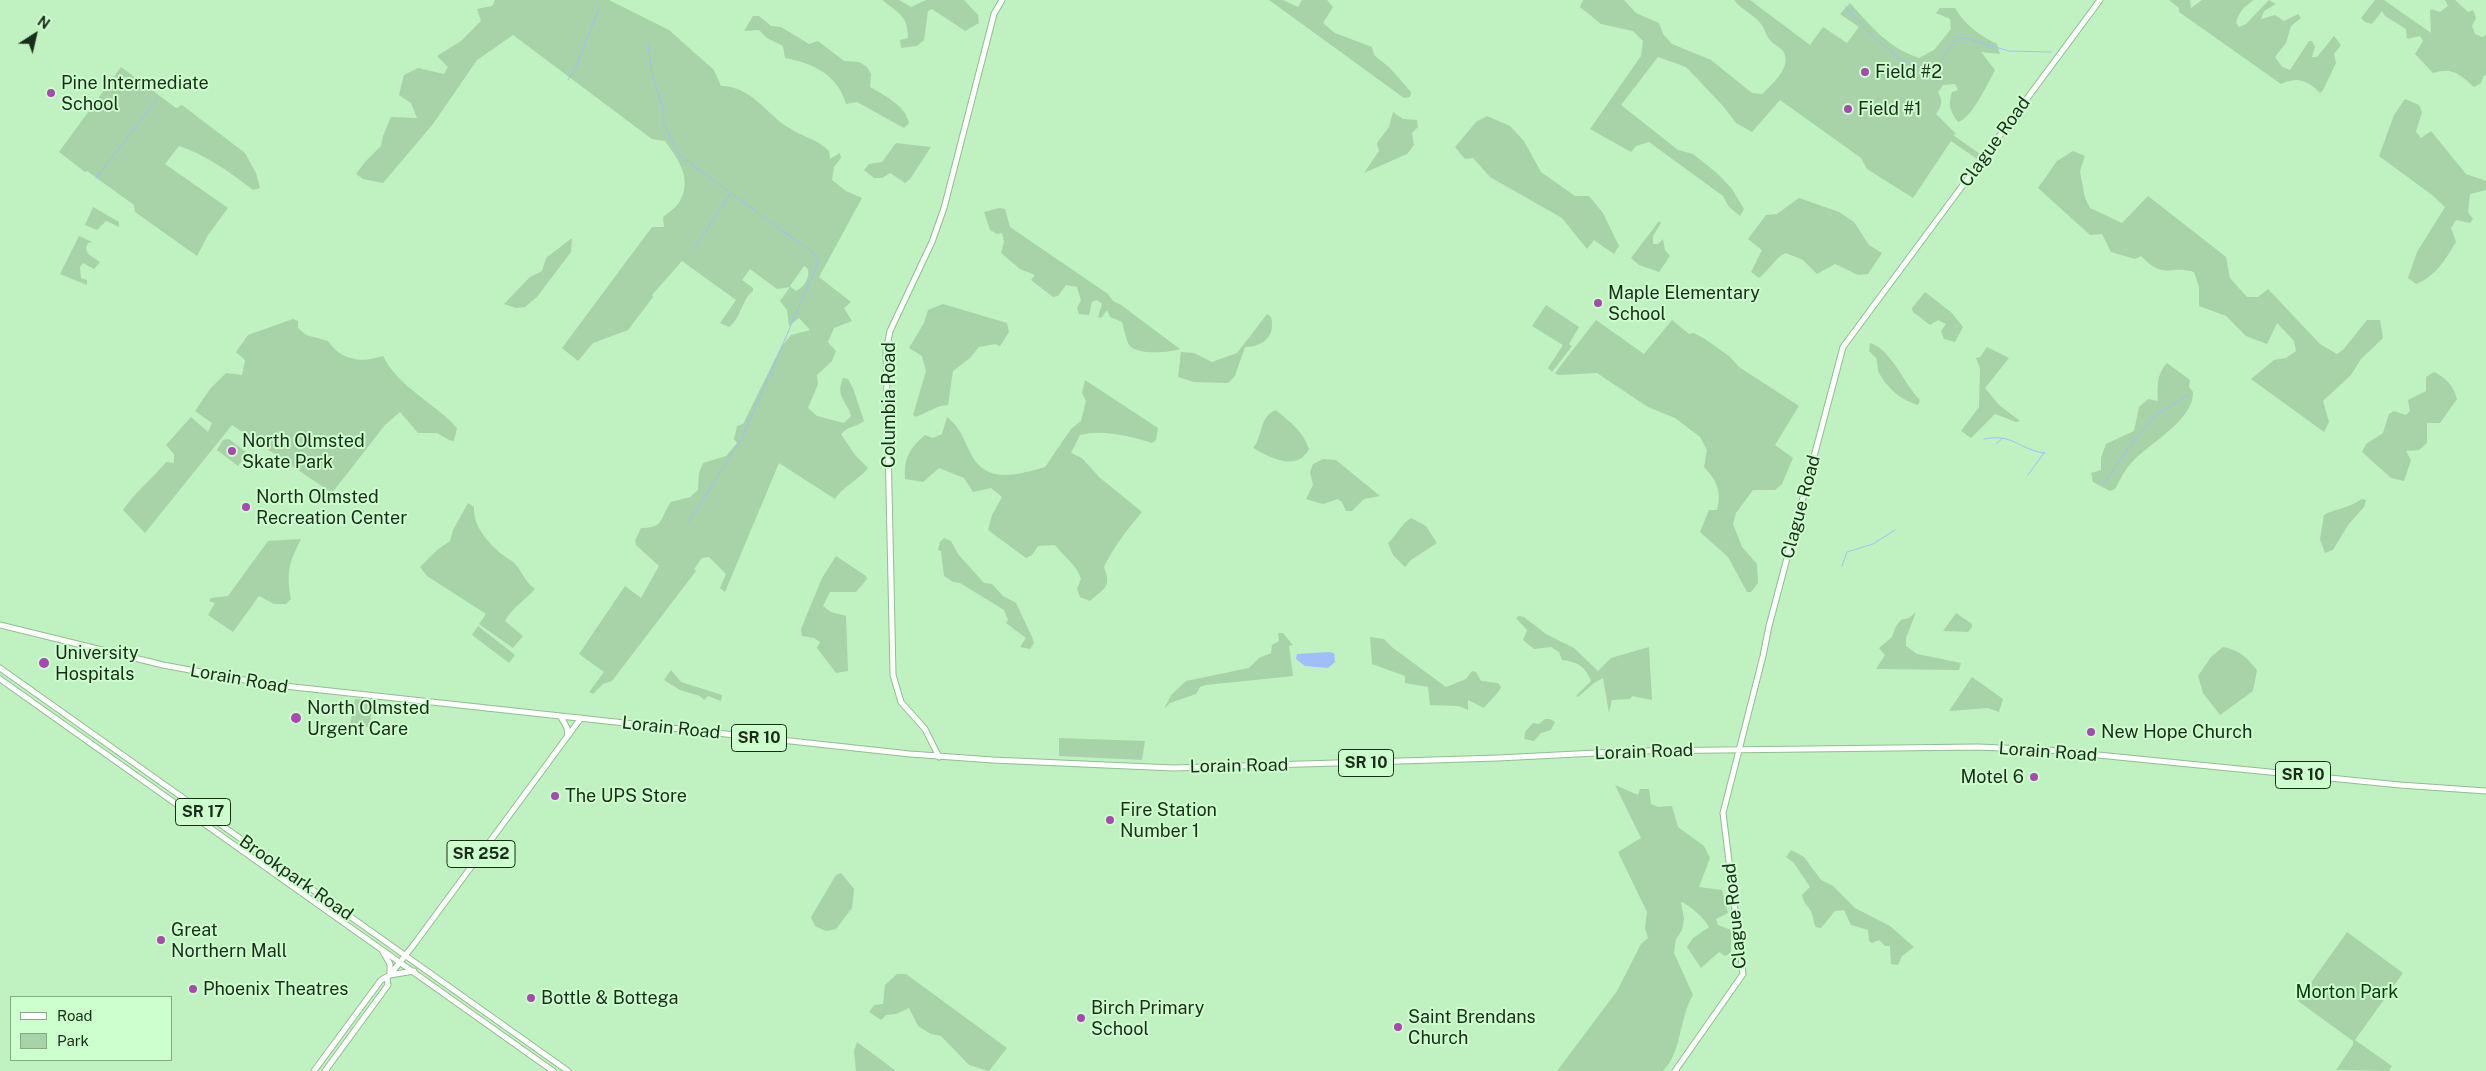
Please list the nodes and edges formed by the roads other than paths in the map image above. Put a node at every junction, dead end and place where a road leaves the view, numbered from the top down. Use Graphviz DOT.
graph roads {
  1 [pos="1002,0"];
  2 [pos="2100,0"];
  3 [pos="0,625"];
  4 [pos="0,668"];
  5 [pos="0,679"];
  6 [pos="561,716"];
  7 [pos="581,718"];
  8 [pos="568,737"];
  9 [pos="1739,748"];
  10 [pos="939,757"];
  11 [pos="2486,791"];
  12 [pos="376,944"];
  13 [pos="405,955"];
  14 [pos="400,962"];
  15 [pos="414,971"];
  16 [pos="389,977"];
  17 [pos="314,1071"];
  18 [pos="325,1071"];
  19 [pos="553,1071"];
  20 [pos="568,1071"];
  21 [pos="1675,1071"];
  1 -- 10 [label="main road, Columbia Road"];
  2 -- 9 [label="main road, Clague Road"];
  3 -- 6 [label="main road, Lorain Road / SR 10"];
  4 -- 13 [label="main road, Brookpark Road / SR 17"];
  5 -- 12 [label="main road, Brookpark Road / SR 17"];
  6 -- 7 [label="main road, Lorain Road / SR 10"];
  6 -- 8 [label="main road"];
  7 -- 8 [label="main road, SR 252"];
  7 -- 10 [label="main road, Lorain Road / SR 10"];
  8 -- 13 [label="main road, SR 252"];
  9 -- 10 [label="main road, Lorain Road / SR 10"];
  9 -- 11 [label="main road, Lorain Road / SR 10"];
  9 -- 21 [label="main road, Clague Road"];
  12 -- 14 [label="main road, Brookpark Road / SR 17"];
  12 -- 16 [label="main road"];
  13 -- 14 [label="main road, SR 252"];
  13 -- 20 [label="main road, Brookpark Road / SR 17"];
  14 -- 15 [label="main road, Brookpark Road / SR 17"];
  14 -- 16 [label="main road, SR 252"];
  15 -- 16 [label="main road"];
  15 -- 19 [label="main road, Brookpark Road / SR 17"];
  16 -- 17 [label="main road, SR 252"];
  16 -- 18 [label="main road, SR 252"];
}
